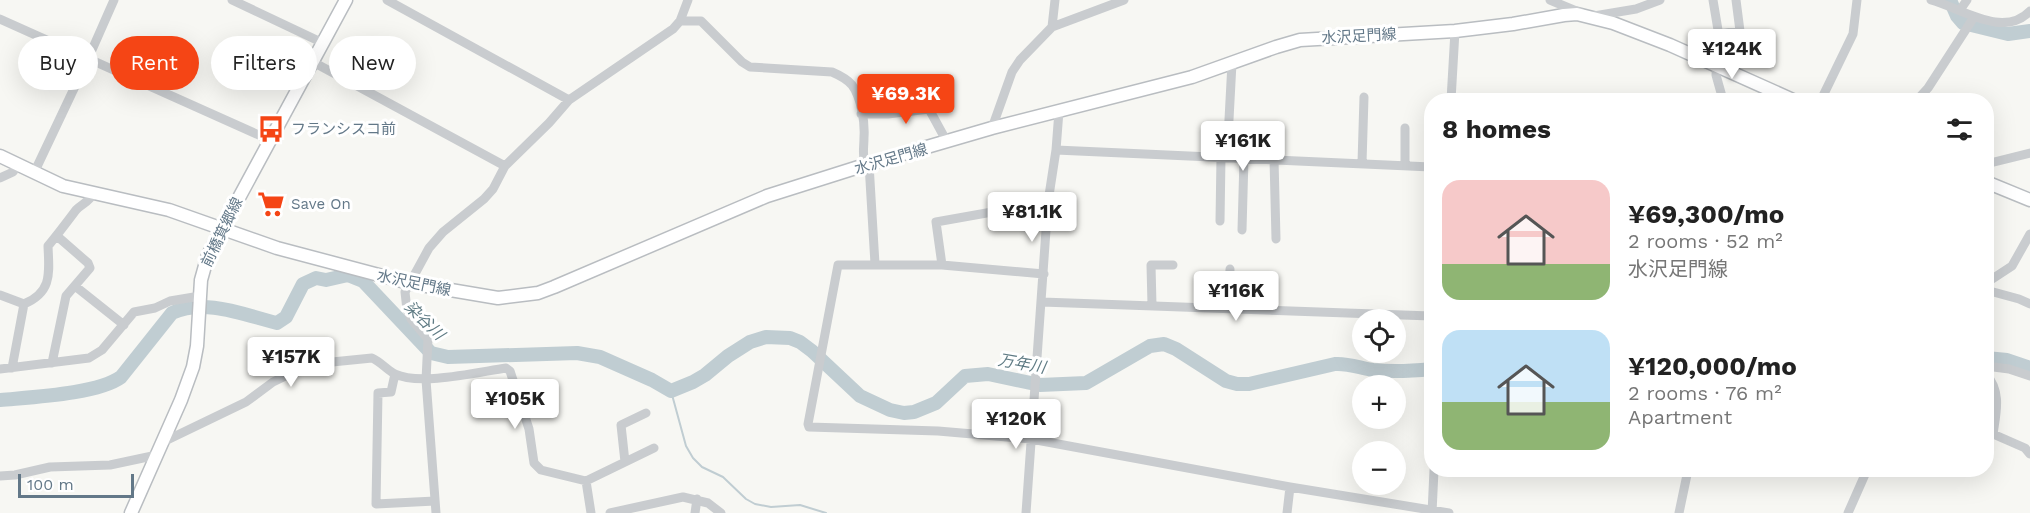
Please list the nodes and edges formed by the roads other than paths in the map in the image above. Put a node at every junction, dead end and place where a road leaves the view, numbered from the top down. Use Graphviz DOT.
graph roads {
  1 [pos="114,0"];
  2 [pos="232,0"];
  3 [pos="346,0"];
  4 [pos="387,0"];
  5 [pos="688,0"];
  6 [pos="1055,0"];
  7 [pos="1124,0"];
  8 [pos="1550,0"];
  9 [pos="1659,0"];
  10 [pos="1713,0"];
  11 [pos="1736,0"];
  12 [pos="1857,0"];
  13 [pos="1931,0"];
  14 [pos="1967,0"];
  15 [pos="1960,10"];
  16 [pos="2030,11"];
  17 [pos="1590,17"];
  18 [pos="0,19"];
  19 [pos="680,21"];
  20 [pos="2016,21"];
  21 [pos="1971,22"];
  22 [pos="2030,22"];
  23 [pos="1052,27"];
  24 [pos="1455,30"];
  25 [pos="1718,34"];
  26 [pos="37,36"];
  27 [pos="98,36"];
  28 [pos="323,43"];
  29 [pos="317,54"];
  30 [pos="98,63"];
  31 [pos="1232,63"];
  32 [pos="317,64"];
  33 [pos="1715,64"];
  34 [pos="73,90"];
  35 [pos="298,90"];
  36 [pos="1451,93"];
  37 [pos="1721,93"];
  38 [pos="1778,93"];
  39 [pos="1824,93"];
  40 [pos="1923,93"];
  41 [pos="1364,97"];
  42 [pos="569,99"];
  43 [pos="1059,111"];
  44 [pos="861,114"];
  45 [pos="992,128"];
  46 [pos="1406,128"];
  47 [pos="270,140"];
  48 [pos="947,142"];
  49 [pos="1056,150"];
  50 [pos="2030,153"];
  51 [pos="0,156"];
  52 [pos="1224,157"];
  53 [pos="1244,158"];
  54 [pos="1274,159"];
  55 [pos="1994,162"];
  56 [pos="1362,163"];
  57 [pos="18,165"];
  58 [pos="867,165"];
  59 [pos="1405,165"];
  60 [pos="505,166"];
  61 [pos="1424,166"];
  62 [pos="34,173"];
  63 [pos="0,178"];
  64 [pos="1994,185"];
  65 [pos="94,193"];
  66 [pos="2030,200"];
  67 [pos="1048,202"];
  68 [pos="1220,221"];
  69 [pos="222,228"];
  70 [pos="1242,230"];
  71 [pos="2030,234"];
  72 [pos="57,236"];
  73 [pos="1276,239"];
  74 [pos="875,264"];
  75 [pos="942,265"];
  76 [pos="1173,265"];
  77 [pos="1230,269"];
  78 [pos="1044,274"];
  79 [pos="1994,278"];
  80 [pos="409,283"];
  81 [pos="75,286"];
  82 [pos="1994,292"];
  83 [pos="0,296"];
  84 [pos="200,298"];
  85 [pos="1042,302"];
  86 [pos="24,304"];
  87 [pos="2030,304"];
  88 [pos="1152,305"];
  89 [pos="1228,308"];
  90 [pos="1424,316"];
  91 [pos="124,325"];
  92 [pos="52,363"];
  93 [pos="1994,367"];
  94 [pos="12,368"];
  95 [pos="0,369"];
  96 [pos="395,374"];
  97 [pos="2030,376"];
  98 [pos="426,380"];
  99 [pos="1994,385"];
  100 [pos="646,413"];
  101 [pos="1994,424"];
  102 [pos="1994,434"];
  103 [pos="1030,439"];
  104 [pos="163,442"];
  105 [pos="654,448"];
  106 [pos="157,454"];
  107 [pos="2030,454"];
  108 [pos="625,462"];
  109 [pos="0,476"];
  110 [pos="1434,477"];
  111 [pos="1687,477"];
  112 [pos="1864,477"];
  113 [pos="586,481"];
  114 [pos="1290,487"];
  115 [pos="697,499"];
  116 [pos="435,501"];
  117 [pos="1432,512"];
  118 [pos="131,513"];
  119 [pos="436,513"];
  120 [pos="591,513"];
  121 [pos="610,513"];
  122 [pos="695,513"];
  123 [pos="721,513"];
  124 [pos="1026,513"];
  125 [pos="1287,513"];
  126 [pos="1449,513"];
  127 [pos="1679,513"];
  128 [pos="1848,513"];
  1 -- 27 [label="street"];
  2 -- 28 [label="street"];
  3 -- 28 [label="main road, 前橋箕郷線"];
  4 -- 42 [label="street"];
  5 -- 19 [label="street"];
  6 -- 23 [label="street"];
  7 -- 23 [label="street"];
  8 -- 17 [label="street"];
  9 -- 17 [label="street"];
  10 -- 25 [label="street"];
  11 -- 25 [label="street"];
  12 -- 39 [label="street"];
  13 -- 15 [label="street"];
  14 -- 15 [label="street"];
  15 -- 21 [label="street"];
  16 -- 20 [label="street"];
  17 -- 24 [label="main road, 水沢足門線"];
  17 -- 33 [label="main road, 水沢足門線"];
  18 -- 26 [label="street"];
  19 -- 42 [label="street"];
  19 -- 44 [label="street"];
  20 -- 21 [label="street"];
  20 -- 22 [label="street"];
  21 -- 40 [label="street"];
  23 -- 45 [label="street"];
  24 -- 31 [label="main road, 水沢足門線"];
  24 -- 36 [label="street"];
  25 -- 33 [label="street"];
  28 -- 29 [label="main road, 前橋箕郷線"];
  30 -- 47 [label="street"];
  31 -- 43 [label="main road, 水沢足門線"];
  31 -- 52 [label="street"];
  32 -- 60 [label="street"];
  33 -- 37 [label="street"];
  33 -- 38 [label="main road, 水沢足門線"];
  34 -- 62 [label="street"];
  35 -- 47 [label="main road, 前橋箕郷線"];
  41 -- 56 [label="street"];
  42 -- 60 [label="street"];
  43 -- 45 [label="main road, 水沢足門線"];
  43 -- 49 [label="street"];
  44 -- 48 [label="street"];
  44 -- 58 [label="street"];
  45 -- 48 [label="main road, 水沢足門線"];
  46 -- 59 [label="street"];
  47 -- 69 [label="main road, 前橋箕郷線"];
  48 -- 58 [label="main road, 水沢足門線"];
  49 -- 52 [label="street"];
  49 -- 67 [label="street"];
  50 -- 55 [label="street"];
  51 -- 57 [label="main road, 水沢足門線"];
  52 -- 53 [label="street"];
  52 -- 68 [label="street"];
  53 -- 54 [label="street"];
  53 -- 70 [label="street"];
  54 -- 56 [label="street"];
  54 -- 73 [label="street"];
  56 -- 59 [label="street"];
  57 -- 62 [label="main road, 水沢足門線"];
  57 -- 63 [label="street"];
  58 -- 74 [label="street"];
  58 -- 80 [label="main road, 水沢足門線"];
  59 -- 61 [label="street"];
  60 -- 80 [label="street"];
  62 -- 65 [label="main road, 水沢足門線"];
  64 -- 66 [label="main road"];
  65 -- 69 [label="main road, 水沢足門線"];
  65 -- 72 [label="street"];
  67 -- 75 [label="street"];
  67 -- 78 [label="street"];
  69 -- 80 [label="main road, 水沢足門線"];
  69 -- 84 [label="main road, 前橋箕郷線"];
  71 -- 79 [label="street"];
  72 -- 81 [label="street"];
  72 -- 86 [label="street"];
  74 -- 75 [label="street"];
  74 -- 103 [label="street"];
  75 -- 78 [label="street"];
  76 -- 88 [label="street"];
  77 -- 89 [label="street"];
  78 -- 85 [label="street"];
  80 -- 98 [label="street"];
  81 -- 91 [label="street"];
  81 -- 92 [label="street"];
  82 -- 87 [label="street"];
  83 -- 86 [label="street"];
  84 -- 91 [label="street"];
  84 -- 104 [label="main road, 前橋箕郷線"];
  85 -- 88 [label="street"];
  85 -- 103 [label="street"];
  86 -- 94 [label="street"];
  88 -- 89 [label="street"];
  89 -- 90 [label="street"];
  91 -- 92 [label="street"];
  92 -- 94 [label="street"];
  93 -- 97 [label="street"];
  94 -- 95 [label="street"];
  96 -- 98 [label="street"];
  96 -- 104 [label="street"];
  96 -- 116 [label="street"];
  98 -- 113 [label="street"];
  98 -- 116 [label="street"];
  99 -- 101 [label="street"];
  100 -- 108 [label="street"];
  102 -- 107 [label="street"];
  103 -- 114 [label="street"];
  103 -- 124 [label="street"];
  104 -- 106 [label="main road, 前橋箕郷線"];
  105 -- 108 [label="street"];
  106 -- 109 [label="street"];
  106 -- 118 [label="main road, 前橋箕郷線"];
  108 -- 113 [label="street"];
  110 -- 117 [label="street"];
  111 -- 127 [label="street"];
  112 -- 128 [label="street"];
  113 -- 120 [label="street"];
  114 -- 117 [label="street"];
  114 -- 125 [label="street"];
  115 -- 121 [label="street"];
  115 -- 122 [label="street"];
  115 -- 123 [label="street"];
  116 -- 119 [label="street"];
  117 -- 126 [label="street"];
}
